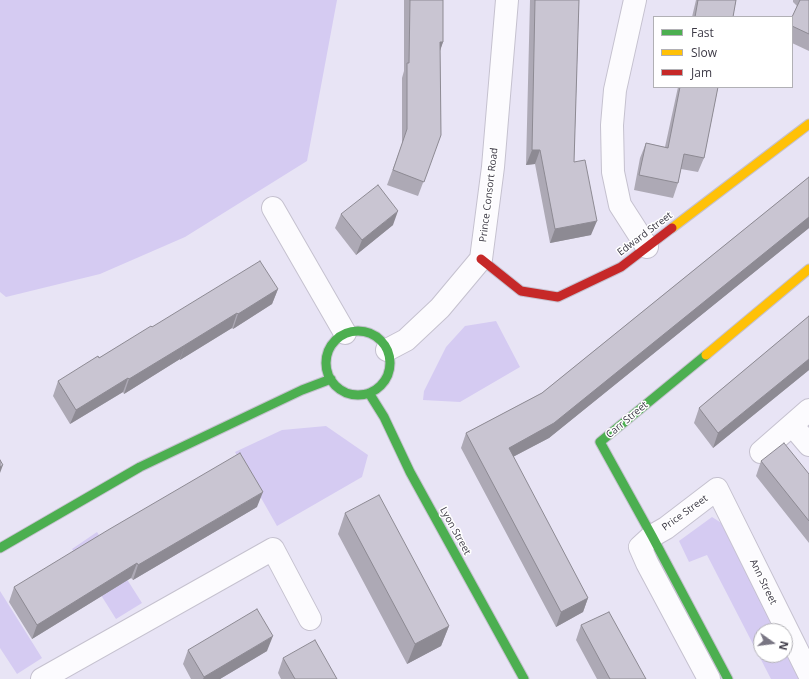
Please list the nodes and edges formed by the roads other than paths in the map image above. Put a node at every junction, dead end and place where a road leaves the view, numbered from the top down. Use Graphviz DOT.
graph roads {
  1 [pos="507,0"];
  2 [pos="635,0"];
  3 [pos="809,124"];
  4 [pos="273,208"];
  5 [pos="648,246"];
  6 [pos="481,259"];
  7 [pos="809,269"];
  8 [pos="345,333"];
  9 [pos="387,350"];
  10 [pos="330,379"];
  11 [pos="369,393"];
  12 [pos="809,410"];
  13 [pos="792,425"];
  14 [pos="809,445"];
  15 [pos="761,452"];
  16 [pos="717,489"];
  17 [pos="652,536"];
  18 [pos="0,548"];
  19 [pos="310,619"];
  20 [pos="809,674"];
  21 [pos="42,679"];
  22 [pos="523,679"];
  23 [pos="709,679"];
  24 [pos="728,679"];
  1 -- 6 [label="street, Prince Consort Road"];
  2 -- 5 [label="street"];
  3 -- 5 [label="street, Edward Street"];
  4 -- 8 [label="street"];
  5 -- 6 [label="street, Edward Street"];
  6 -- 9 [label="street"];
  7 -- 17 [label="street, Carr Street"];
  8 -- 9 [label="street"];
  8 -- 10 [label="street"];
  9 -- 11 [label="street"];
  10 -- 11 [label="street"];
  10 -- 18 [label="street"];
  11 -- 22 [label="street, Lyon Street"];
  12 -- 13 [label="street"];
  13 -- 14 [label="street"];
  13 -- 15 [label="street"];
  16 -- 17 [label="street, Price Street"];
  16 -- 20 [label="street, Ann Street"];
  17 -- 23 [label="street"];
  17 -- 24 [label="street"];
  19 -- 21 [label="street"];
}
